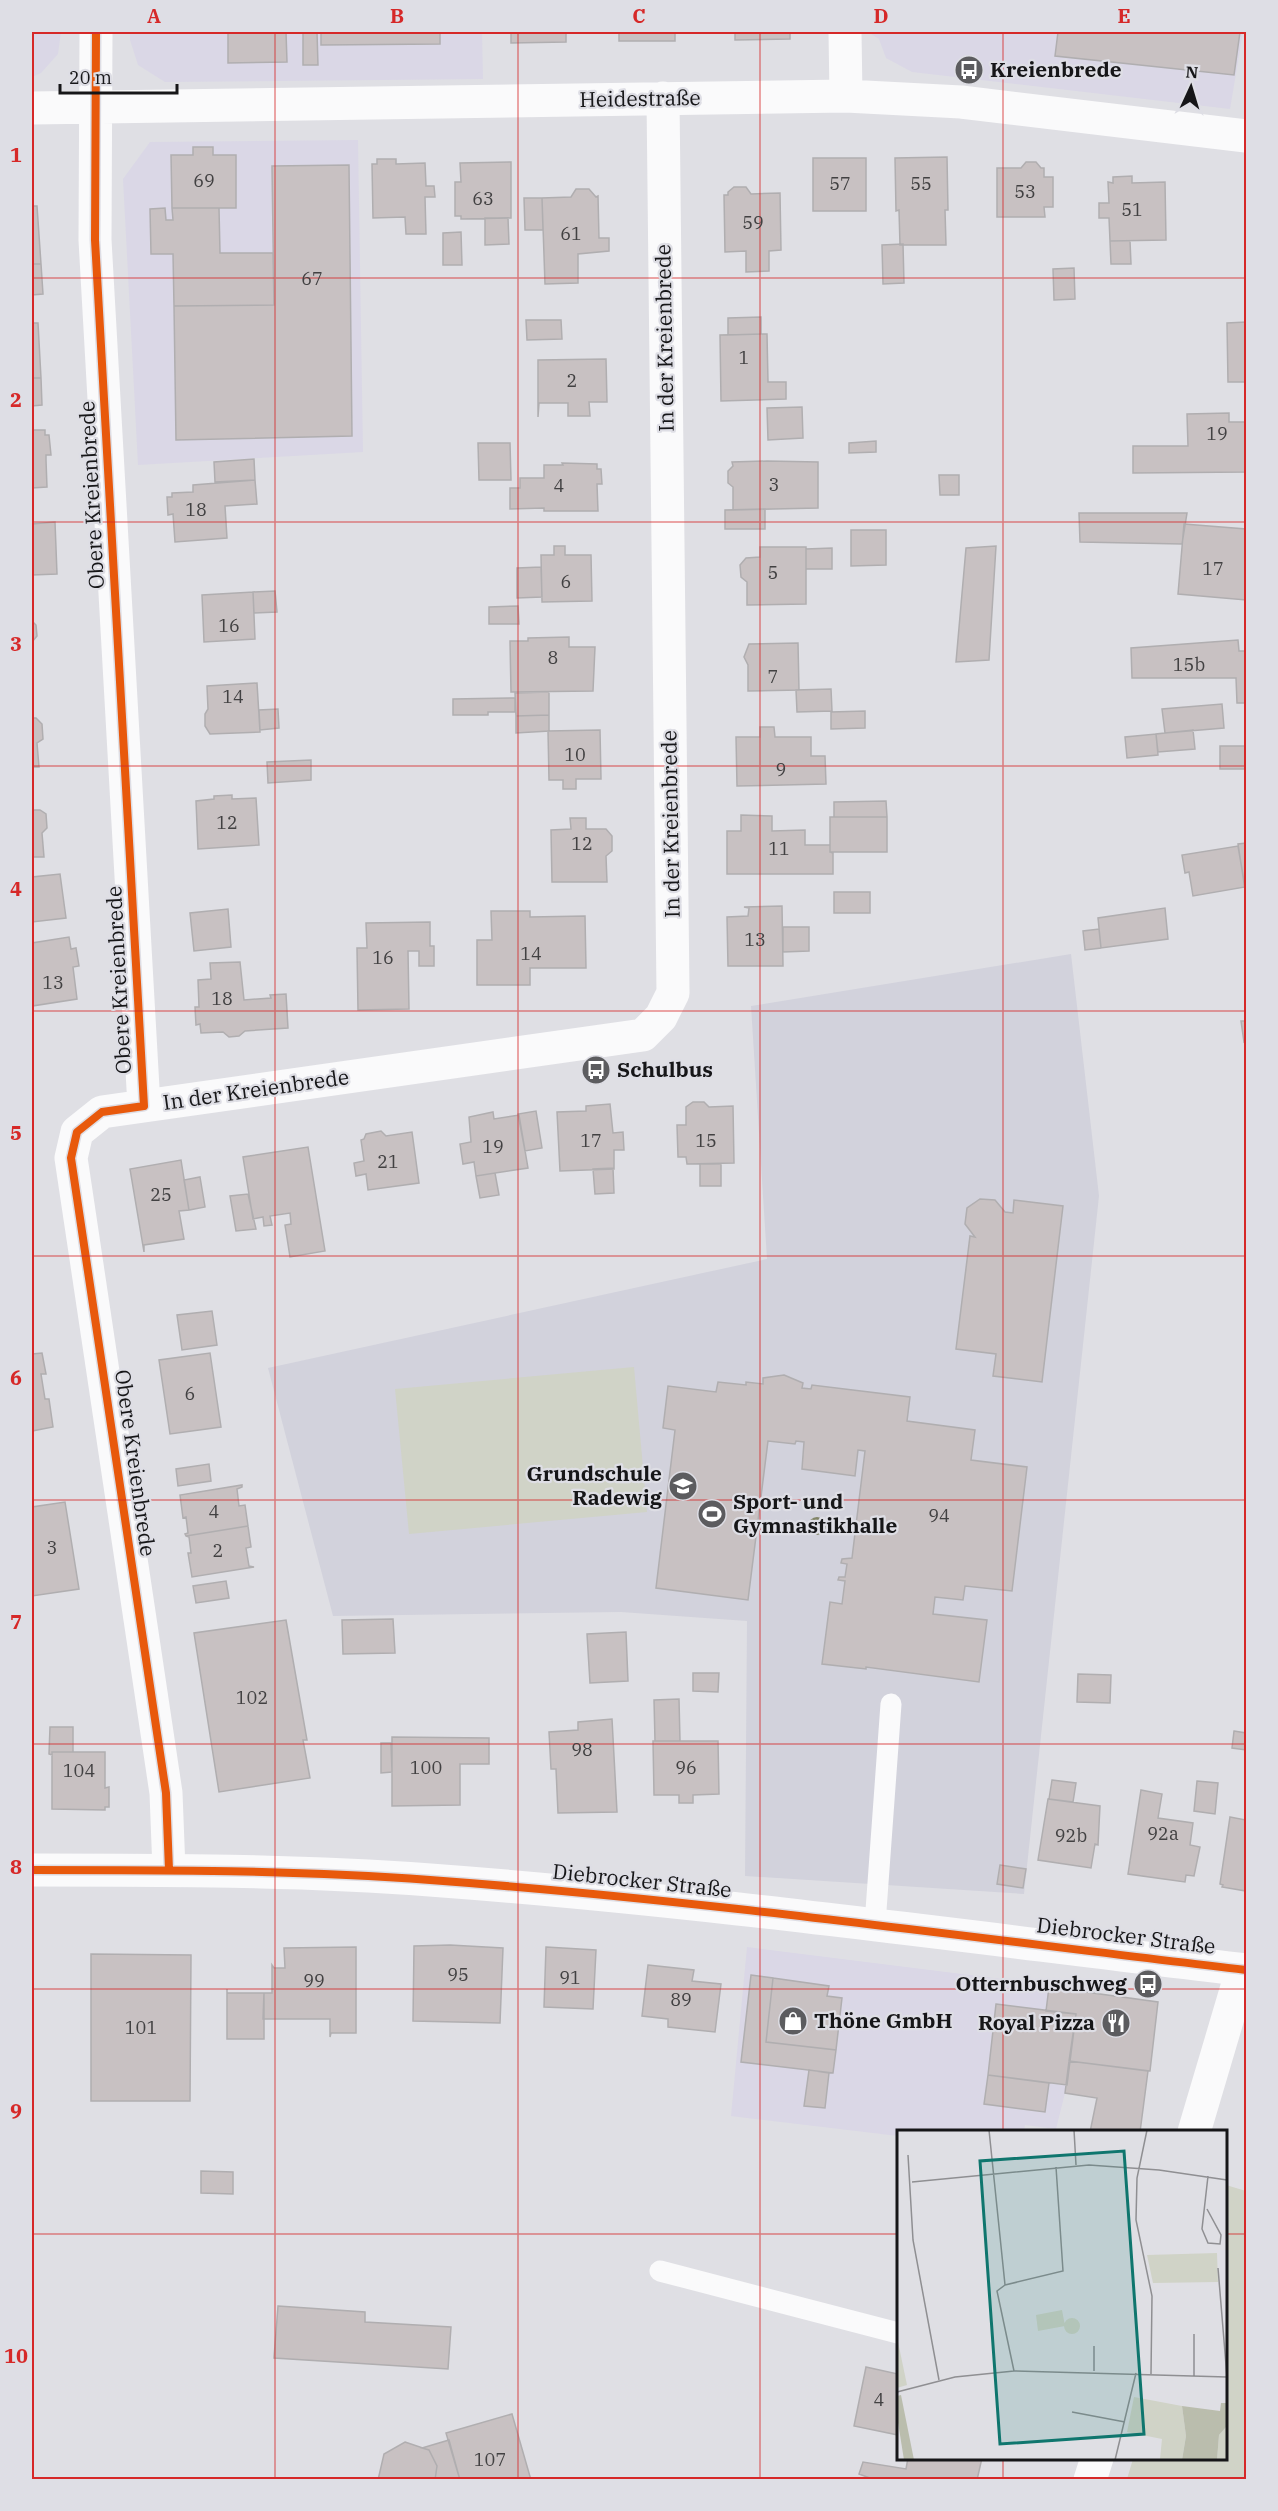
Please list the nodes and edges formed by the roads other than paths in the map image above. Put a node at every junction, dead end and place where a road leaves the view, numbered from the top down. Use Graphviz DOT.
graph roads {
  1 [pos="96,32"];
  2 [pos="845,32"];
  3 [pos="846,96"];
  4 [pos="663,99"];
  5 [pos="94,106"];
  6 [pos="32,108"];
  7 [pos="1246,136"];
  8 [pos="144,1106"];
  9 [pos="891,1704"];
  10 [pos="32,1870"];
  11 [pos="169,1870"];
  12 [pos="875,1924"];
  13 [pos="1244,1970"];
  14 [pos="1195,2130"];
  15 [pos="660,2271"];
  16 [pos="897,2333"];
  17 [pos="1096,2460"];
  18 [pos="1090,2480"];
  1 -- 5 [label="street, Obere Kreienbrede"];
  2 -- 3 [label="street"];
  3 -- 4 [label="street, Heidestraße"];
  3 -- 7 [label="street, Heidestraße"];
  4 -- 5 [label="street, Heidestraße"];
  4 -- 8 [label="street, In der Kreienbrede"];
  5 -- 6 [label="street, Heidestraße"];
  5 -- 8 [label="street, Obere Kreienbrede"];
  8 -- 11 [label="street, Obere Kreienbrede"];
  9 -- 12 [label="lane"];
  10 -- 11 [label="street, Diebrocker Straße"];
  11 -- 12 [label="street, Diebrocker Straße"];
  12 -- 13 [label="street, Diebrocker Straße"];
  13 -- 14 [label="street"];
  15 -- 16 [label="lane"];
  17 -- 18 [label="street"];
}
